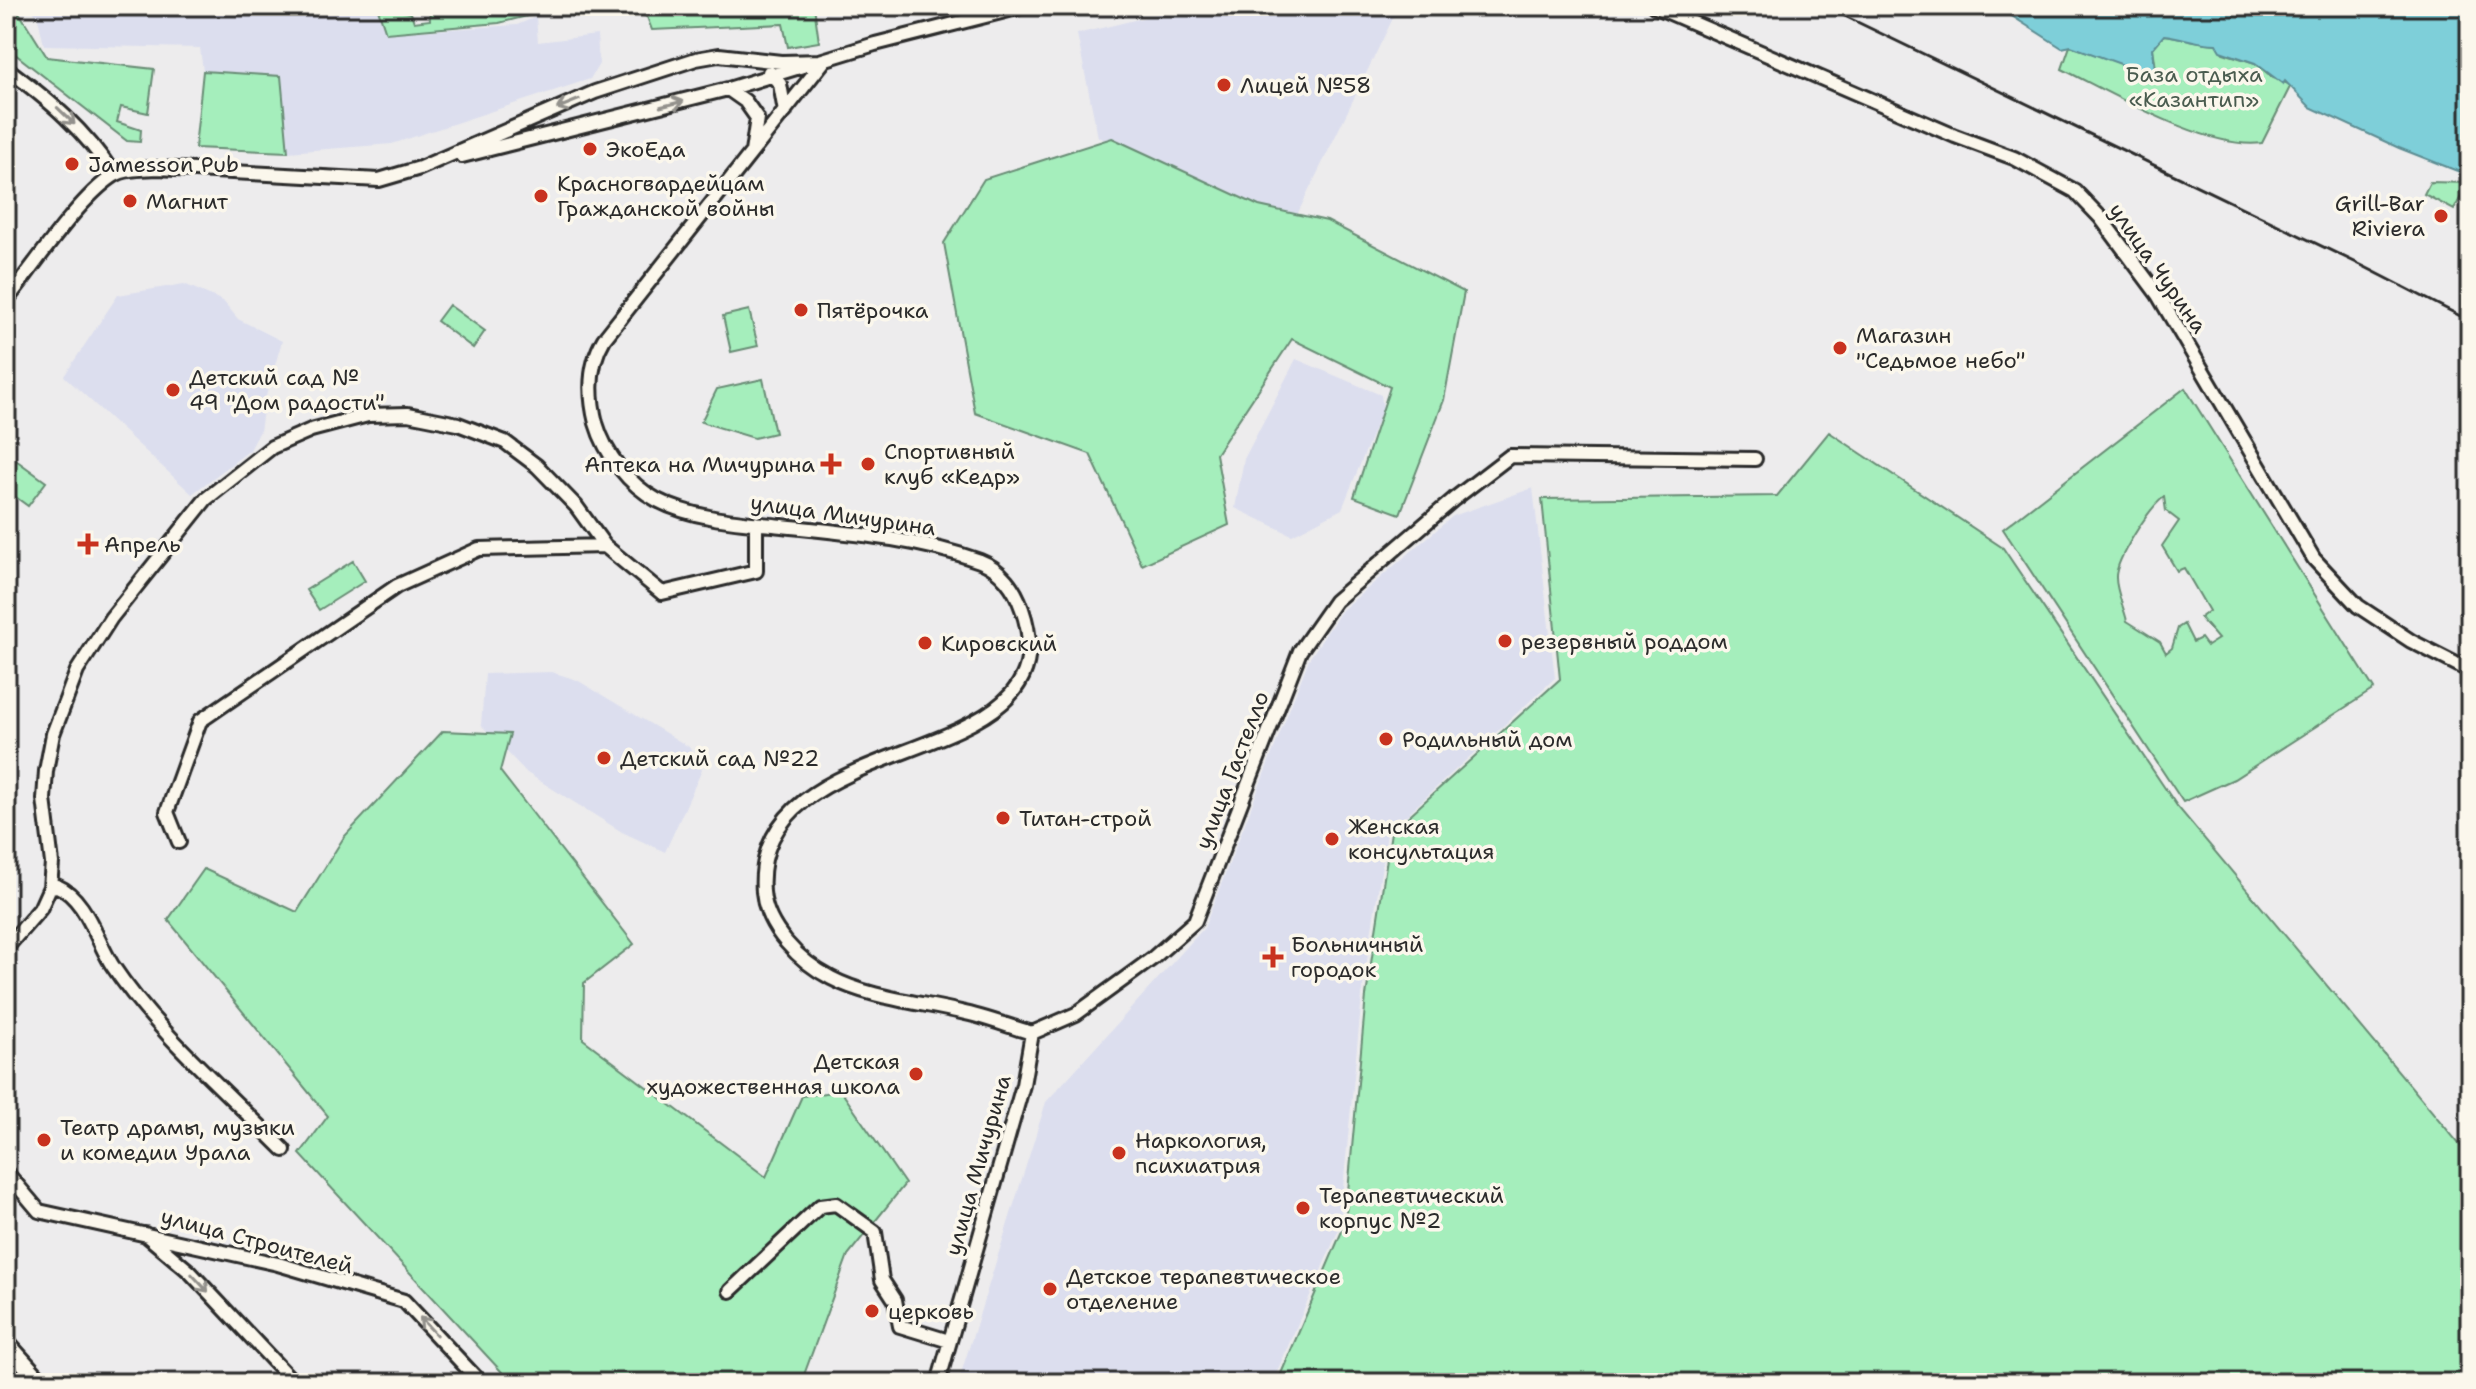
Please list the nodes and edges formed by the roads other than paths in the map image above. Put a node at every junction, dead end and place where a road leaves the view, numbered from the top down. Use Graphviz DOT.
graph roads {
  1 [pos="1025,6"];
  2 [pos="1654,6"];
  3 [pos="749,58"];
  4 [pos="824,61"];
  5 [pos="6,68"];
  6 [pos="774,76"];
  7 [pos="728,89"];
  8 [pos="785,112"];
  9 [pos="522,122"];
  10 [pos="524,139"];
  11 [pos="749,160"];
  12 [pos="420,168"];
  13 [pos="114,175"];
  14 [pos="6,301"];
  15 [pos="1755,459"];
  16 [pos="756,523"];
  17 [pos="605,546"];
  18 [pos="2470,671"];
  19 [pos="179,842"];
  20 [pos="50,887"];
  21 [pos="6,948"];
  22 [pos="1032,1033"];
  23 [pos="284,1150"];
  24 [pos="6,1172"];
  25 [pos="142,1231"];
  26 [pos="730,1291"];
  27 [pos="949,1341"];
  28 [pos="6,1343"];
  29 [pos="42,1383"];
  30 [pos="294,1383"];
  31 [pos="481,1383"];
  32 [pos="938,1383"];
  1 -- 4 [label="street"];
  2 -- 18 [label="street, улица Чурина"];
  3 -- 4 [label="street"];
  3 -- 6 [label="street"];
  3 -- 9 [label="street, one-way"];
  4 -- 6 [label="street"];
  4 -- 8 [label="street, улица Мичурина"];
  5 -- 13 [label="street, one-way"];
  6 -- 7 [label="street"];
  6 -- 8 [label="street"];
  10 -- 7 [label="street, one-way"];
  7 -- 11 [label="street"];
  8 -- 11 [label="street, улица Мичурина"];
  9 -- 10 [label="street"];
  9 -- 12 [label="street"];
  10 -- 12 [label="street"];
  11 -- 16 [label="street, улица Мичурина"];
  12 -- 13 [label="street"];
  13 -- 14 [label="street"];
  15 -- 22 [label="street, улица Гастелло"];
  16 -- 17 [label="street"];
  16 -- 22 [label="street, улица Мичурина"];
  17 -- 19 [label="street"];
  17 -- 20 [label="street"];
  20 -- 21 [label="street"];
  20 -- 23 [label="street"];
  22 -- 27 [label="street, улица Мичурина"];
  24 -- 25 [label="street, улица Строителей"];
  25 -- 30 [label="street, one-way"];
  31 -- 25 [label="street, улица Строителей, one-way"];
  26 -- 27 [label="street"];
  27 -- 32 [label="street, улица Мичурина"];
  28 -- 29 [label="main road"];
}
